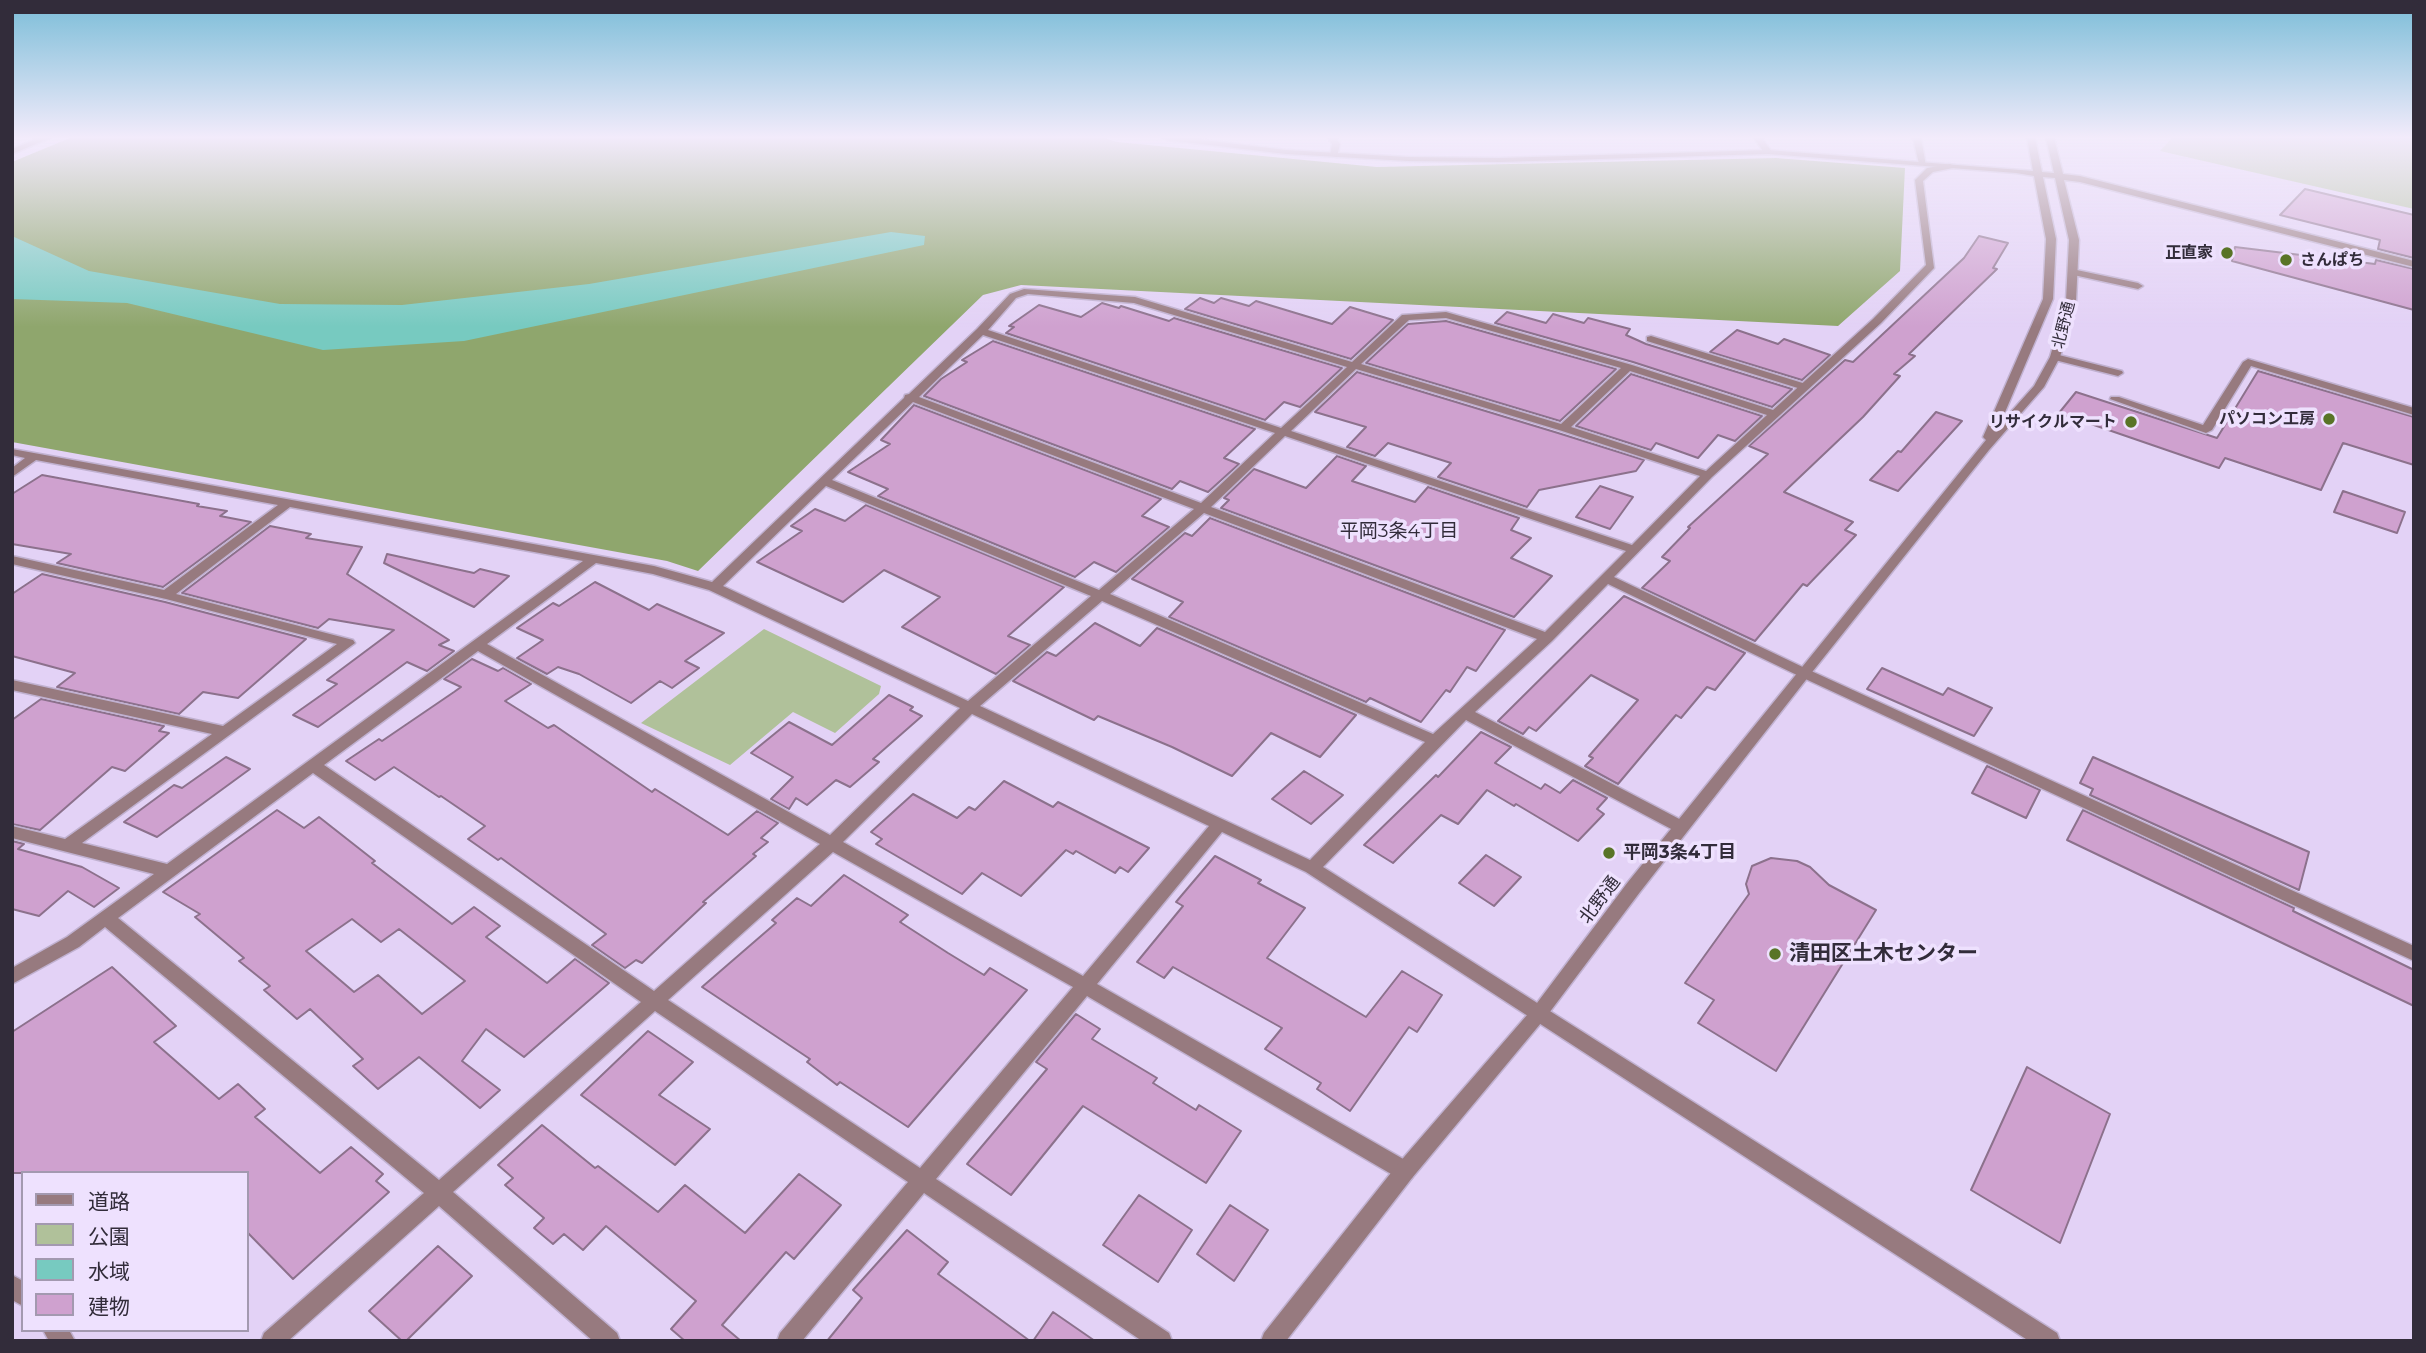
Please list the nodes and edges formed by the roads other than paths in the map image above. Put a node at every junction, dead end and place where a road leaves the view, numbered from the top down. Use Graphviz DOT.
graph roads {
  1 [pos="1922,201"];
  2 [pos="2044,201"];
  3 [pos="2065,201"];
  4 [pos="2167,201"];
  5 [pos="2414,264"];
  6 [pos="2073,272"];
  7 [pos="2138,286"];
  8 [pos="981,331"];
  9 [pos="1651,339"];
  10 [pos="2055,357"];
  11 [pos="1354,366"];
  12 [pos="1628,367"];
  13 [pos="2118,373"];
  14 [pos="1805,387"];
  15 [pos="909,397"];
  16 [pos="2115,399"];
  17 [pos="2414,412"];
  18 [pos="1776,414"];
  19 [pos="1563,428"];
  20 [pos="1284,432"];
  21 [pos="1985,448"];
  22 [pos="12,452"];
  23 [pos="34,456"];
  24 [pos="12,474"];
  25 [pos="1708,475"];
  26 [pos="824,481"];
  27 [pos="286,504"];
  28 [pos="1201,509"];
  29 [pos="1633,549"];
  30 [pos="12,560"];
  31 [pos="592,560"];
  32 [pos="1605,578"];
  33 [pos="714,587"];
  34 [pos="166,595"];
  35 [pos="1100,595"];
  36 [pos="1547,638"];
  37 [pos="476,644"];
  38 [pos="1804,673"];
  39 [pos="12,685"];
  40 [pos="969,708"];
  41 [pos="1466,714"];
  42 [pos="223,732"];
  43 [pos="1435,741"];
  44 [pos="312,765"];
  45 [pos="1218,826"];
  46 [pos="1681,827"];
  47 [pos="12,832"];
  48 [pos="832,843"];
  49 [pos="67,846"];
  50 [pos="1312,868"];
  51 [pos="169,871"];
  52 [pos="106,918"];
  53 [pos="2414,954"];
  54 [pos="12,977"];
  55 [pos="1084,985"];
  56 [pos="653,1000"];
  57 [pos="1539,1012"];
  58 [pos="1405,1171"];
  59 [pos="922,1181"];
  60 [pos="437,1191"];
  61 [pos="272,1341"];
  62 [pos="609,1341"];
  63 [pos="788,1341"];
  64 [pos="1161,1341"];
  65 [pos="1272,1341"];
  66 [pos="2049,1341"];
  1 -- 14 [label="street"];
  2 -- 21 [label="street, 北野通"];
  3 -- 6 [label="street, 北野通"];
  4 -- 5 [label="street"];
  6 -- 7 [label="street"];
  6 -- 10 [label="street, 北野通"];
  8 -- 11 [label="street"];
  8 -- 15 [label="street"];
  8 -- 20 [label="street"];
  9 -- 14 [label="street"];
  10 -- 13 [label="street"];
  10 -- 21 [label="street, 北野通"];
  11 -- 12 [label="street"];
  11 -- 19 [label="street"];
  11 -- 20 [label="street"];
  12 -- 18 [label="street"];
  12 -- 19 [label="street"];
  14 -- 18 [label="street"];
  15 -- 26 [label="street"];
  15 -- 28 [label="street"];
  16 -- 17 [label="street"];
  18 -- 25 [label="street"];
  19 -- 25 [label="street"];
  20 -- 28 [label="street"];
  20 -- 29 [label="street"];
  21 -- 38 [label="street, 北野通"];
  22 -- 23 [label="street"];
  23 -- 24 [label="street"];
  23 -- 27 [label="street"];
  25 -- 29 [label="street"];
  26 -- 33 [label="street"];
  26 -- 35 [label="street"];
  27 -- 31 [label="street"];
  27 -- 34 [label="street"];
  28 -- 35 [label="street"];
  28 -- 36 [label="street"];
  29 -- 32 [label="street"];
  30 -- 34 [label="street"];
  31 -- 33 [label="street"];
  31 -- 37 [label="street"];
  32 -- 36 [label="street"];
  32 -- 38 [label="street"];
  33 -- 40 [label="street"];
  34 -- 42 [label="street"];
  35 -- 40 [label="street"];
  35 -- 43 [label="street"];
  36 -- 41 [label="street"];
  37 -- 44 [label="street"];
  37 -- 48 [label="street"];
  38 -- 46 [label="street, 北野通"];
  38 -- 53 [label="street"];
  39 -- 42 [label="street"];
  40 -- 45 [label="street"];
  40 -- 48 [label="street"];
  41 -- 43 [label="street"];
  41 -- 46 [label="street"];
  42 -- 49 [label="street"];
  43 -- 50 [label="street"];
  44 -- 51 [label="street"];
  44 -- 56 [label="street"];
  45 -- 50 [label="street"];
  45 -- 55 [label="street"];
  46 -- 57 [label="street, 北野通"];
  47 -- 49 [label="street"];
  48 -- 55 [label="street"];
  48 -- 56 [label="street"];
  49 -- 51 [label="street"];
  50 -- 57 [label="street"];
  51 -- 52 [label="street"];
  52 -- 54 [label="street"];
  52 -- 60 [label="street"];
  55 -- 58 [label="street"];
  55 -- 59 [label="street"];
  56 -- 59 [label="street"];
  56 -- 60 [label="street"];
  57 -- 58 [label="street, 北野通"];
  57 -- 66 [label="street"];
  58 -- 65 [label="street, 北野通"];
  59 -- 63 [label="street"];
  59 -- 64 [label="street"];
  60 -- 61 [label="street"];
  60 -- 62 [label="street"];
}
